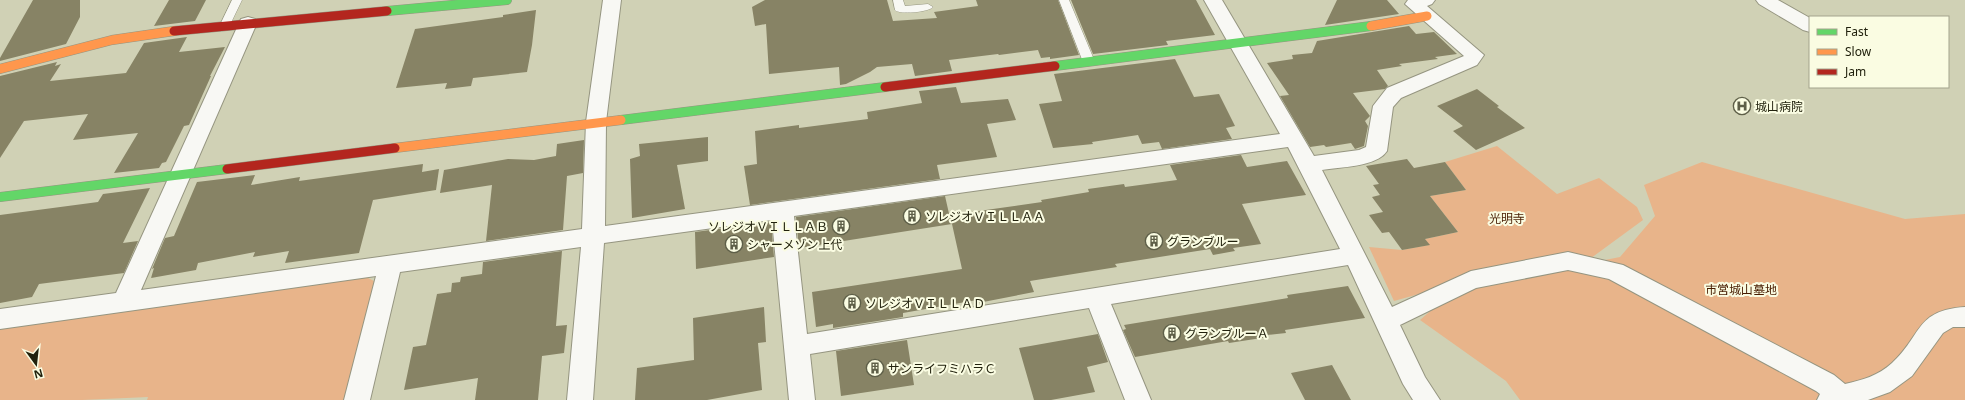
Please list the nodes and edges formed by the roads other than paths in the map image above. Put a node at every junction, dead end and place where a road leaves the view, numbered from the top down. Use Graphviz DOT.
graph roads {
  1 [pos="237,0"];
  2 [pos="507,0"];
  3 [pos="612,0"];
  4 [pos="898,0"];
  5 [pos="1064,0"];
  6 [pos="1213,0"];
  7 [pos="1765,0"];
  8 [pos="1420,5"];
  9 [pos="928,7"];
  10 [pos="248,23"];
  11 [pos="225,25"];
  12 [pos="1809,25"];
  13 [pos="1237,43"];
  14 [pos="1089,62"];
  15 [pos="0,70"];
  16 [pos="596,122"];
  17 [pos="1292,138"];
  18 [pos="1308,164"];
  19 [pos="181,174"];
  20 [pos="0,197"];
  21 [pos="782,210"];
  22 [pos="593,236"];
  23 [pos="1355,255"];
  24 [pos="390,264"];
  25 [pos="1097,298"];
  26 [pos="124,302"];
  27 [pos="1965,317"];
  28 [pos="0,319"];
  29 [pos="1386,321"];
  30 [pos="797,346"];
  31 [pos="1835,398"];
  32 [pos="357,400"];
  33 [pos="580,400"];
  34 [pos="802,400"];
  35 [pos="1138,400"];
  36 [pos="1427,400"];
  1 -- 11 [label="lane"];
  2 -- 10 [label="street"];
  3 -- 16 [label="street"];
  4 -- 9 [label="lane"];
  5 -- 14 [label="lane"];
  6 -- 13 [label="street"];
  7 -- 12 [label="street"];
  8 -- 13 [label="street"];
  8 -- 18 [label="street"];
  10 -- 11 [label="street"];
  10 -- 19 [label="street"];
  11 -- 15 [label="street"];
  13 -- 14 [label="street"];
  13 -- 17 [label="street"];
  14 -- 16 [label="street"];
  16 -- 19 [label="street"];
  16 -- 22 [label="street"];
  17 -- 18 [label="street"];
  17 -- 21 [label="street"];
  18 -- 23 [label="street"];
  19 -- 20 [label="street"];
  19 -- 26 [label="street"];
  21 -- 22 [label="street"];
  21 -- 30 [label="street"];
  22 -- 24 [label="street"];
  22 -- 33 [label="street"];
  23 -- 25 [label="street"];
  23 -- 29 [label="street"];
  24 -- 26 [label="street"];
  24 -- 32 [label="street"];
  25 -- 30 [label="street"];
  25 -- 35 [label="street"];
  26 -- 28 [label="street"];
  27 -- 31 [label="street"];
  29 -- 31 [label="street"];
  29 -- 36 [label="street"];
  30 -- 34 [label="street"];
}
